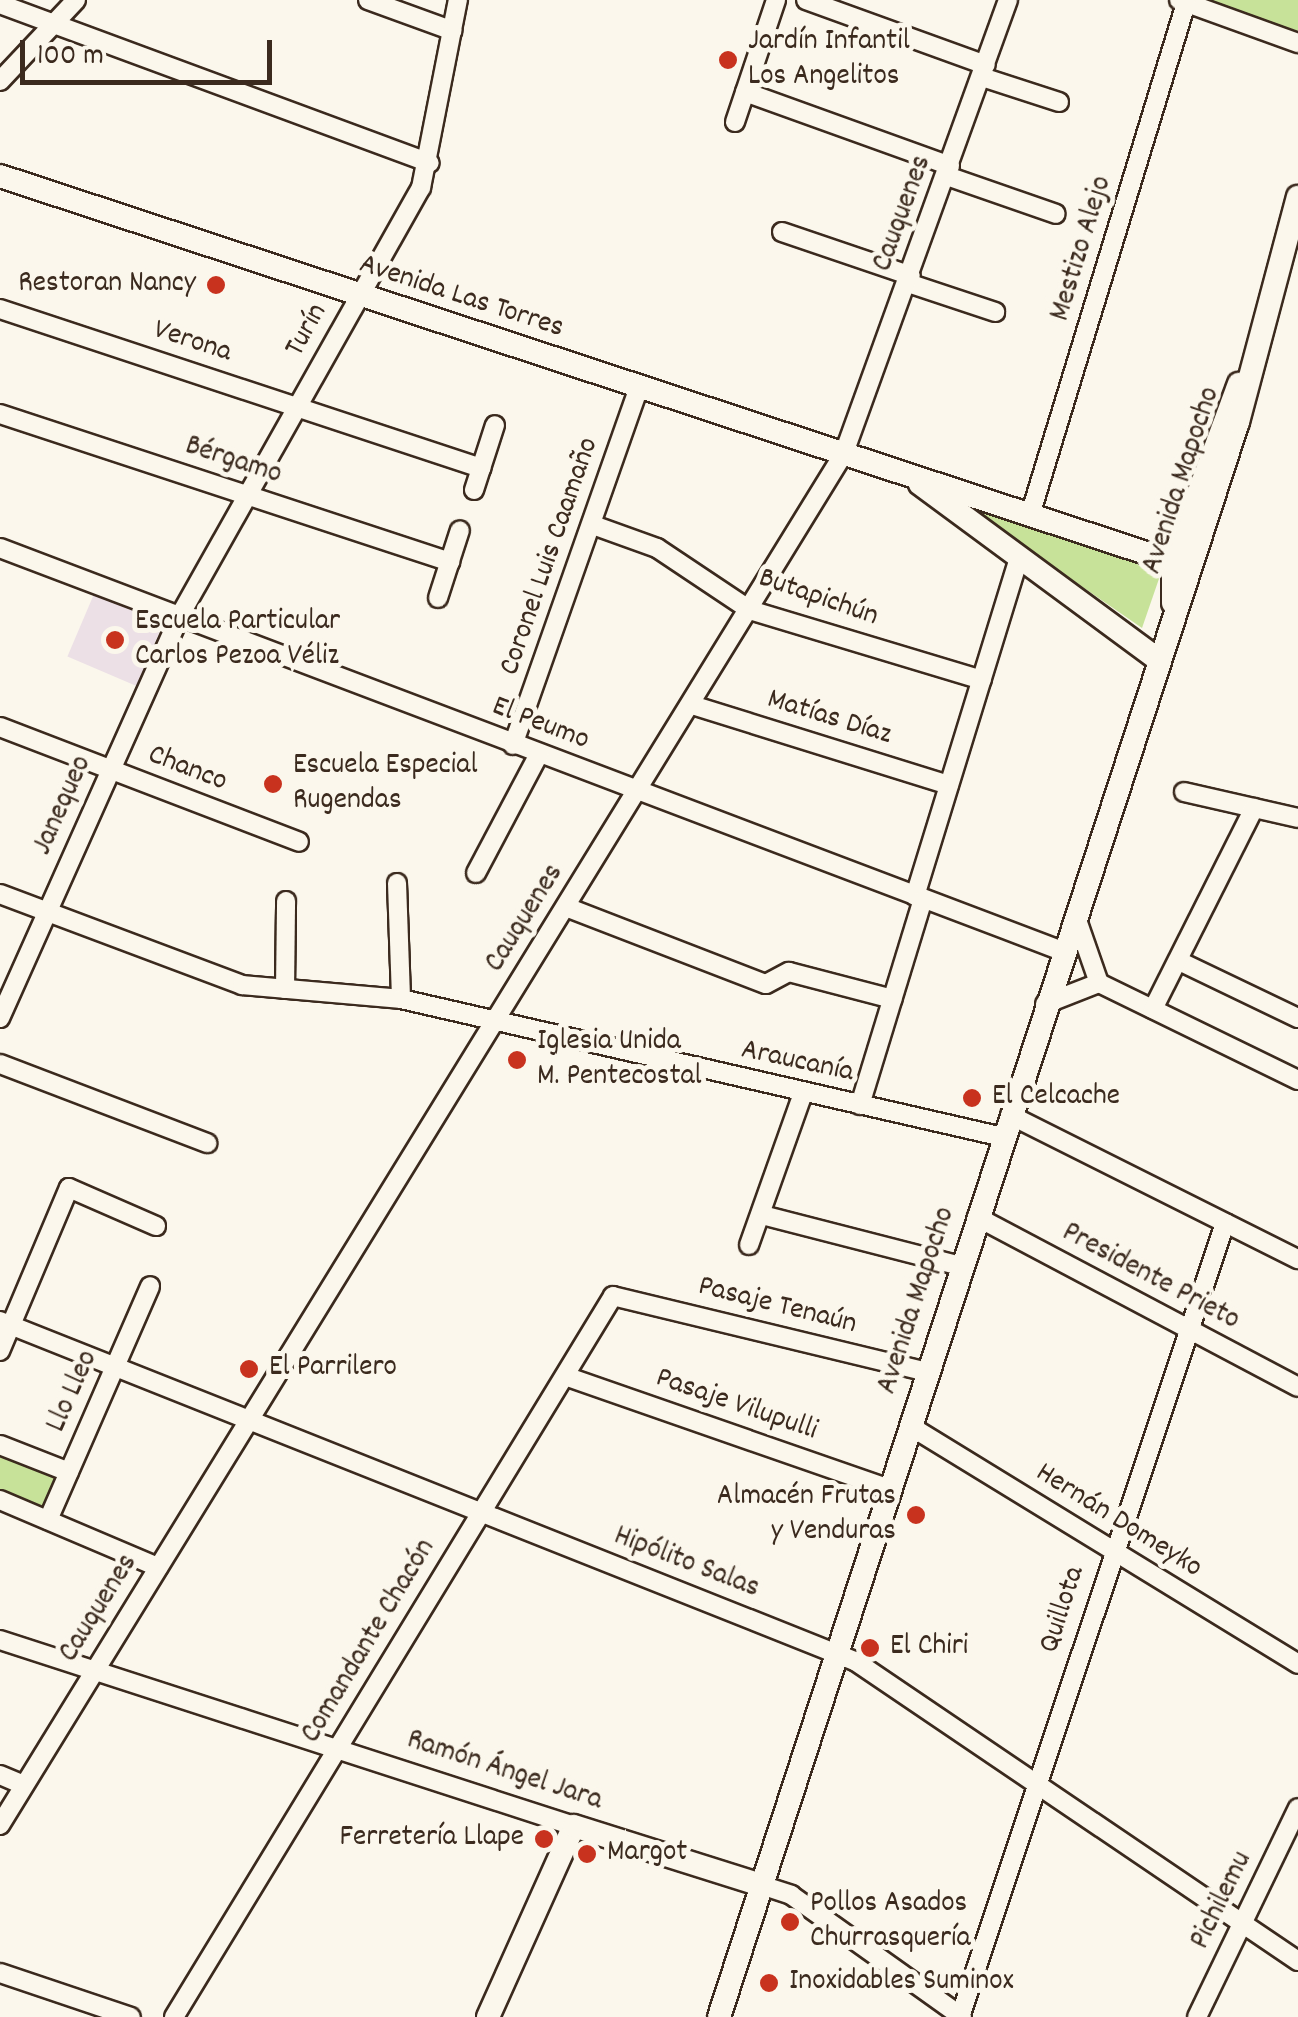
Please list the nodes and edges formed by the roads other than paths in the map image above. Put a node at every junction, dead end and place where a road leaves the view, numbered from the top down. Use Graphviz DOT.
graph roads {
  1 [pos="76,0"];
  2 [pos="368,0"];
  3 [pos="458,0"];
  4 [pos="776,0"];
  5 [pos="806,0"];
  6 [pos="1008,0"];
  7 [pos="1182,1"];
  8 [pos="0,4"];
  9 [pos="56,25"];
  10 [pos="453,31"];
  11 [pos="1298,43"];
  12 [pos="984,71"];
  13 [pos="0,81"];
  14 [pos="745,92"];
  15 [pos="1059,102"];
  16 [pos="735,122"];
  17 [pos="430,163"];
  18 [pos="948,171"];
  19 [pos="0,176"];
  20 [pos="1298,197"];
  21 [pos="1056,214"];
  22 [pos="782,232"];
  23 [pos="910,280"];
  24 [pos="359,296"];
  25 [pos="0,309"];
  26 [pos="995,312"];
  27 [pos="1247,374"];
  28 [pos="639,387"];
  29 [pos="297,406"];
  30 [pos="0,414"];
  31 [pos="495,425"];
  32 [pos="844,453"];
  33 [pos="481,468"];
  34 [pos="905,472"];
  35 [pos="474,490"];
  36 [pos="247,495"];
  37 [pos="1031,512"];
  38 [pos="593,525"];
  39 [pos="460,530"];
  40 [pos="0,548"];
  41 [pos="1019,558"];
  42 [pos="450,562"];
  43 [pos="1174,562"];
  44 [pos="438,598"];
  45 [pos="1173,603"];
  46 [pos="750,610"];
  47 [pos="179,617"];
  48 [pos="1156,658"];
  49 [pos="982,680"];
  50 [pos="692,705"];
  51 [pos="0,727"];
  52 [pos="513,744"];
  53 [pos="539,754"];
  54 [pos="111,770"];
  55 [pos="949,786"];
  56 [pos="638,792"];
  57 [pos="1184,792"];
  58 [pos="1254,808"];
  59 [pos="1298,818"];
  60 [pos="299,842"];
  61 [pos="476,872"];
  62 [pos="397,882"];
  63 [pos="0,894"];
  64 [pos="919,898"];
  65 [pos="286,901"];
  66 [pos="566,907"];
  67 [pos="47,912"];
  68 [pos="1075,912"];
  69 [pos="1062,951"];
  70 [pos="1180,961"];
  71 [pos="1098,983"];
  72 [pos="285,989"];
  73 [pos="401,999"];
  74 [pos="892,999"];
  75 [pos="1045,1004"];
  76 [pos="1153,1009"];
  77 [pos="0,1018"];
  78 [pos="1298,1018"];
  79 [pos="492,1025"];
  80 [pos="0,1064"];
  81 [pos="1298,1080"];
  82 [pos="803,1092"];
  83 [pos="860,1105"];
  84 [pos="1006,1126"];
  85 [pos="207,1143"];
  86 [pos="766,1216"];
  87 [pos="977,1217"];
  88 [pos="1225,1222"];
  89 [pos="156,1226"];
  90 [pos="749,1245"];
  91 [pos="1298,1259"];
  92 [pos="961,1266"];
  93 [pos="150,1286"];
  94 [pos="614,1296"];
  95 [pos="5,1323"];
  96 [pos="1189,1330"];
  97 [pos="0,1350"];
  98 [pos="115,1367"];
  99 [pos="927,1372"];
  100 [pos="564,1376"];
  101 [pos="1298,1387"];
  102 [pos="245,1420"];
  103 [pos="910,1426"];
  104 [pos="0,1445"];
  105 [pos="69,1472"];
  106 [pos="889,1489"];
  107 [pos="0,1500"];
  108 [pos="480,1514"];
  109 [pos="48,1520"];
  110 [pos="1112,1551"];
  111 [pos="158,1567"];
  112 [pos="0,1640"];
  113 [pos="837,1652"];
  114 [pos="1298,1664"];
  115 [pos="94,1671"];
  116 [pos="337,1750"];
  117 [pos="0,1775"];
  118 [pos="1036,1782"];
  119 [pos="24,1785"];
  120 [pos="1298,1808"];
  121 [pos="0,1824"];
  122 [pos="574,1826"];
  123 [pos="762,1885"];
  124 [pos="1243,1922"];
  125 [pos="1298,1961"];
  126 [pos="0,1973"];
  127 [pos="131,2017"];
  128 [pos="174,2017"];
  129 [pos="488,2017"];
  130 [pos="719,2017"];
  131 [pos="960,2017"];
  132 [pos="1197,2017"];
  1 -- 9 [label="street"];
  2 -- 10 [label="street"];
  3 -- 10 [label="street, Turín"];
  4 -- 14 [label="street"];
  5 -- 12 [label="street"];
  6 -- 12 [label="street, Cauquenes"];
  7 -- 11 [label="street"];
  7 -- 37 [label="street, Mestizo Alejo"];
  8 -- 9 [label="street"];
  9 -- 13 [label="street"];
  9 -- 17 [label="street"];
  10 -- 17 [label="street, Turín"];
  12 -- 15 [label="street"];
  12 -- 18 [label="street, Cauquenes"];
  14 -- 16 [label="street"];
  14 -- 18 [label="street"];
  17 -- 24 [label="street, Turín"];
  18 -- 21 [label="street"];
  18 -- 23 [label="street, Cauquenes"];
  19 -- 24 [label="main road, Avenida Las Torres"];
  20 -- 27 [label="main road, Avenida Mapocho"];
  22 -- 23 [label="street"];
  23 -- 26 [label="street"];
  23 -- 32 [label="street, Cauquenes"];
  24 -- 28 [label="main road, Avenida Las Torres"];
  24 -- 29 [label="street, Turín"];
  25 -- 29 [label="street, Verona"];
  27 -- 43 [label="main road, Avenida Mapocho"];
  27 -- 45 [label="main road, Avenida Mapocho"];
  28 -- 32 [label="main road, Avenida Las Torres"];
  28 -- 38 [label="street, Coronel Luis Caamaño"];
  29 -- 33 [label="street, Verona"];
  29 -- 36 [label="street, Turín"];
  30 -- 36 [label="street, Bérgamo"];
  31 -- 33 [label="street"];
  32 -- 34 [label="main road, Avenida Las Torres"];
  32 -- 46 [label="street, Cauquenes"];
  33 -- 35 [label="street"];
  34 -- 37 [label="main road, Avenida Las Torres"];
  34 -- 41 [label="main road, Avenida Las Torres"];
  36 -- 42 [label="street, Bérgamo"];
  36 -- 47 [label="street, Turín"];
  37 -- 43 [label="main road, Avenida Las Torres"];
  38 -- 46 [label="street, Butapichún"];
  38 -- 52 [label="street, Coronel Luis Caamaño"];
  39 -- 42 [label="street"];
  40 -- 47 [label="street, El Peumo"];
  41 -- 48 [label="main road, Avenida Las Torres"];
  41 -- 49 [label="street"];
  42 -- 44 [label="street"];
  43 -- 45 [label="main road, Avenida Mapocho"];
  45 -- 48 [label="main road, Avenida Mapocho"];
  46 -- 49 [label="street, Butapichún"];
  46 -- 50 [label="street, Cauquenes"];
  47 -- 52 [label="street, El Peumo"];
  47 -- 54 [label="street, Janequeo"];
  48 -- 68 [label="main road, Avenida Mapocho"];
  49 -- 55 [label="street"];
  50 -- 55 [label="street, Matías Díaz"];
  50 -- 56 [label="street, Cauquenes"];
  51 -- 54 [label="street, Chanco"];
  52 -- 53 [label="street, El Peumo"];
  53 -- 56 [label="street, El Peumo"];
  53 -- 61 [label="street"];
  54 -- 60 [label="street, Chanco"];
  54 -- 67 [label="street, Janequeo"];
  55 -- 64 [label="street"];
  56 -- 64 [label="street, El Peumo"];
  56 -- 66 [label="street, Cauquenes"];
  57 -- 58 [label="street"];
  58 -- 59 [label="street"];
  58 -- 70 [label="street"];
  62 -- 73 [label="street"];
  63 -- 67 [label="street, Araucanía"];
  64 -- 69 [label="street, El Peumo"];
  64 -- 74 [label="street"];
  65 -- 72 [label="street"];
  66 -- 74 [label="street"];
  66 -- 79 [label="street, Cauquenes"];
  67 -- 72 [label="street, Araucanía"];
  67 -- 77 [label="street, Janequeo"];
  68 -- 69 [label="main road, Avenida Mapocho"];
  68 -- 71 [label="street"];
  69 -- 75 [label="main road, Avenida Mapocho"];
  70 -- 76 [label="street"];
  70 -- 78 [label="street"];
  71 -- 75 [label="street"];
  71 -- 76 [label="street"];
  72 -- 73 [label="street, Araucanía"];
  73 -- 79 [label="street, Araucanía"];
  74 -- 83 [label="street"];
  75 -- 84 [label="main road, Avenida Mapocho"];
  76 -- 81 [label="street"];
  79 -- 82 [label="street, Araucanía"];
  79 -- 102 [label="street, Cauquenes"];
  80 -- 85 [label="street"];
  82 -- 83 [label="street, Araucanía"];
  82 -- 86 [label="street"];
  83 -- 84 [label="street, Araucanía"];
  84 -- 87 [label="main road, Avenida Mapocho"];
  84 -- 88 [label="street, Araucanía"];
  86 -- 90 [label="street"];
  86 -- 92 [label="street"];
  87 -- 92 [label="main road, Avenida Mapocho"];
  87 -- 96 [label="street, Presidente Prieto"];
  88 -- 91 [label="street, Araucanía"];
  88 -- 96 [label="street, Quillota"];
  89 -- 95 [label="street"];
  92 -- 99 [label="main road, Avenida Mapocho"];
  93 -- 98 [label="street, Llo Lleo"];
  94 -- 99 [label="street, Pasaje Tenaún"];
  94 -- 100 [label="street, Comandante Chacón"];
  95 -- 97 [label="street"];
  95 -- 98 [label="street, Hipólito Salas"];
  96 -- 101 [label="street, Presidente Prieto"];
  96 -- 110 [label="street, Quillota"];
  98 -- 102 [label="street, Hipólito Salas"];
  98 -- 105 [label="street, Llo Lleo"];
  99 -- 103 [label="main road, Avenida Mapocho"];
  100 -- 106 [label="street, Pasaje Vilupulli"];
  100 -- 108 [label="street, Comandante Chacón"];
  102 -- 108 [label="street, Hipólito Salas"];
  102 -- 111 [label="street, Cauquenes"];
  103 -- 106 [label="main road, Avenida Mapocho"];
  103 -- 110 [label="street, Hernán Domeyko"];
  104 -- 105 [label="street"];
  105 -- 109 [label="street, Llo Lleo"];
  106 -- 113 [label="main road, Avenida Mapocho"];
  107 -- 109 [label="street"];
  108 -- 113 [label="street, Hipólito Salas"];
  108 -- 116 [label="street, Comandante Chacón"];
  109 -- 111 [label="street"];
  110 -- 114 [label="street, Hernán Domeyko"];
  110 -- 118 [label="street, Quillota"];
  111 -- 115 [label="street, Cauquenes"];
  112 -- 115 [label="street, Ramón Ángel Jara"];
  113 -- 118 [label="street, Hipólito Salas"];
  113 -- 123 [label="main road, Avenida Mapocho"];
  115 -- 116 [label="street, Ramón Ángel Jara"];
  115 -- 119 [label="street, Cauquenes"];
  116 -- 122 [label="street, Ramón Ángel Jara"];
  116 -- 128 [label="street, Comandante Chacón"];
  117 -- 119 [label="street"];
  118 -- 124 [label="street, Hipólito Salas"];
  118 -- 131 [label="street, Quillota"];
  119 -- 121 [label="street, Cauquenes"];
  120 -- 124 [label="street, Pichilemu"];
  122 -- 123 [label="main road, Ramón Ángel Jara"];
  122 -- 129 [label="main road"];
  123 -- 130 [label="main road, Avenida Mapocho"];
  123 -- 131 [label="street, Ramón Ángel Jara"];
  124 -- 125 [label="street, Hipólito Salas"];
  124 -- 132 [label="street, Pichilemu"];
  126 -- 127 [label="street"];
}
